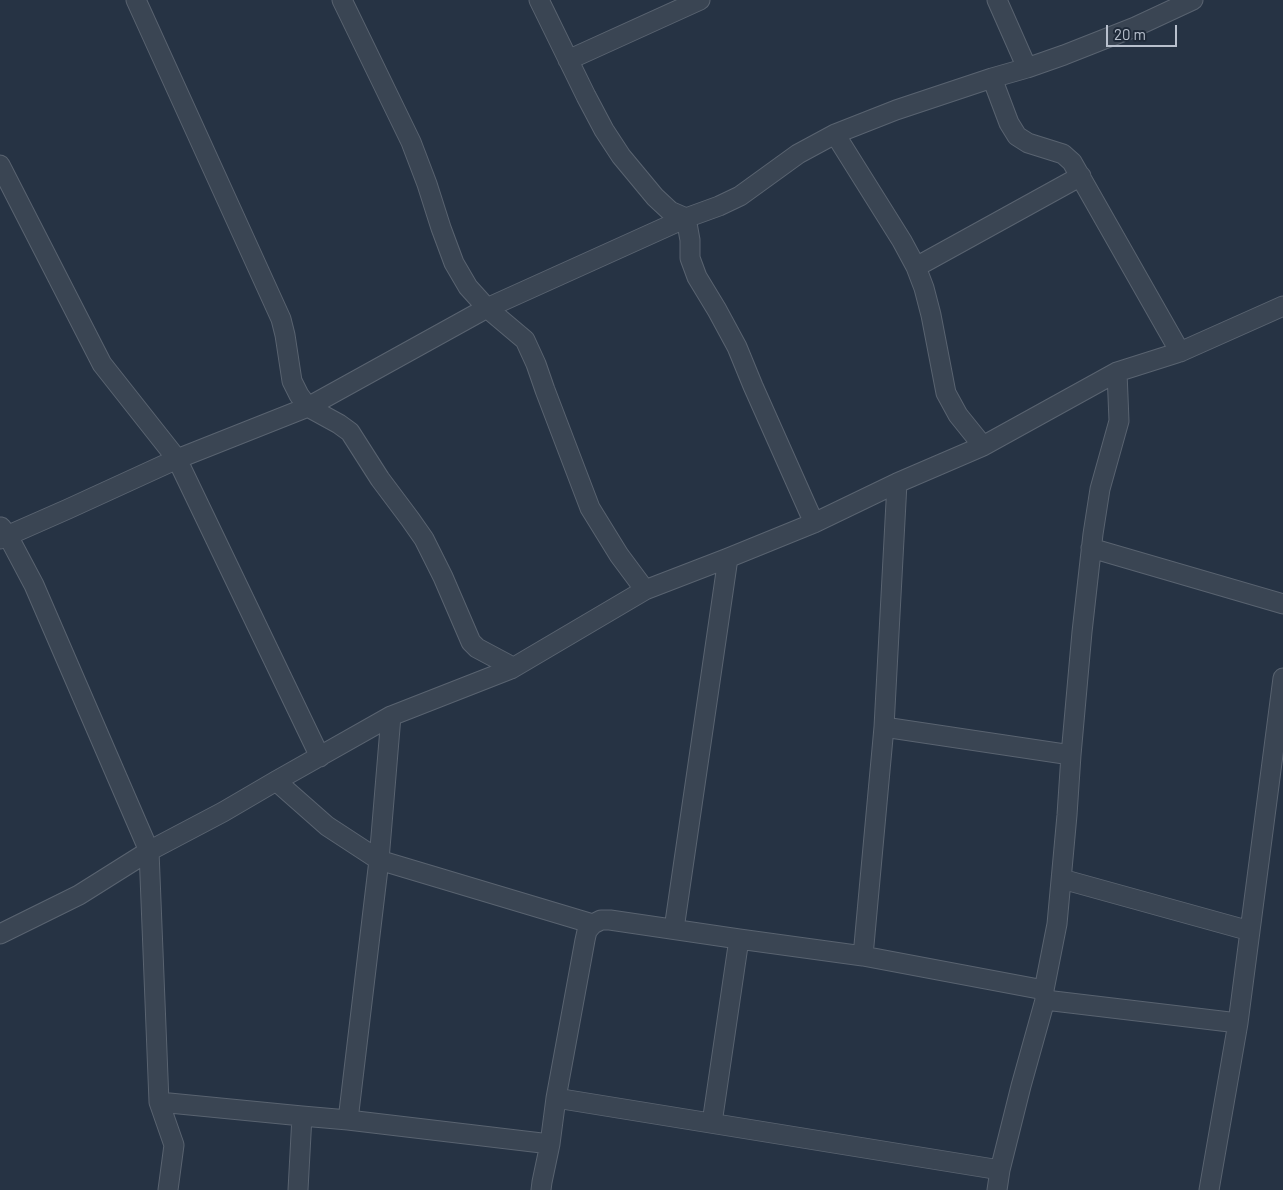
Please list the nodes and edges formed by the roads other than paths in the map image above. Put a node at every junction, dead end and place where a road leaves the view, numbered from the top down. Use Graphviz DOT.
graph roads {
  1 [pos="136,0"];
  2 [pos="342,0"];
  3 [pos="539,0"];
  4 [pos="700,0"];
  5 [pos="997,0"];
  6 [pos="1193,0"];
  7 [pos="1166,6"];
  8 [pos="568,60"];
  9 [pos="1027,68"];
  10 [pos="992,78"];
  11 [pos="835,134"];
  12 [pos="0,165"];
  13 [pos="1081,176"];
  14 [pos="686,218"];
  15 [pos="916,267"];
  16 [pos="1283,306"];
  17 [pos="487,308"];
  18 [pos="1180,352"];
  19 [pos="1118,372"];
  20 [pos="308,406"];
  21 [pos="983,446"];
  22 [pos="177,458"];
  23 [pos="897,483"];
  24 [pos="814,522"];
  25 [pos="3,533"];
  26 [pos="1091,548"];
  27 [pos="728,558"];
  28 [pos="645,590"];
  29 [pos="1283,604"];
  30 [pos="511,669"];
  31 [pos="1283,678"];
  32 [pos="391,716"];
  33 [pos="884,727"];
  34 [pos="1070,755"];
  35 [pos="320,757"];
  36 [pos="276,781"];
  37 [pos="148,850"];
  38 [pos="379,860"];
  39 [pos="1062,879"];
  40 [pos="593,924"];
  41 [pos="674,929"];
  42 [pos="1250,931"];
  43 [pos="0,934"];
  44 [pos="739,939"];
  45 [pos="863,956"];
  46 [pos="1044,995"];
  47 [pos="1238,1023"];
  48 [pos="556,1098"];
  49 [pos="158,1102"];
  50 [pos="302,1116"];
  51 [pos="348,1120"];
  52 [pos="712,1123"];
  53 [pos="550,1144"];
  54 [pos="1000,1170"];
  55 [pos="168,1190"];
  56 [pos="298,1190"];
  57 [pos="541,1190"];
  58 [pos="997,1190"];
  59 [pos="1209,1190"];
  1 -- 20 [label="street"];
  2 -- 17 [label="street"];
  3 -- 8 [label="street"];
  4 -- 8 [label="street"];
  5 -- 9 [label="street"];
  6 -- 7 [label="street"];
  7 -- 9 [label="street"];
  8 -- 14 [label="street"];
  9 -- 10 [label="street"];
  10 -- 11 [label="street"];
  10 -- 13 [label="street"];
  11 -- 14 [label="street"];
  11 -- 15 [label="street"];
  12 -- 22 [label="street"];
  13 -- 15 [label="street"];
  13 -- 18 [label="street"];
  14 -- 17 [label="street"];
  14 -- 24 [label="street"];
  15 -- 21 [label="street"];
  16 -- 18 [label="street"];
  17 -- 20 [label="street"];
  17 -- 28 [label="street"];
  18 -- 19 [label="street"];
  19 -- 21 [label="street"];
  19 -- 26 [label="street"];
  20 -- 22 [label="street"];
  20 -- 30 [label="street"];
  21 -- 23 [label="street"];
  22 -- 25 [label="street"];
  22 -- 35 [label="street"];
  23 -- 24 [label="street"];
  23 -- 33 [label="street"];
  24 -- 27 [label="street"];
  25 -- 37 [label="street"];
  26 -- 29 [label="street"];
  26 -- 34 [label="street"];
  27 -- 28 [label="street"];
  27 -- 41 [label="street"];
  28 -- 30 [label="street"];
  30 -- 32 [label="street"];
  31 -- 42 [label="street"];
  32 -- 35 [label="street"];
  32 -- 38 [label="street"];
  33 -- 34 [label="street"];
  33 -- 45 [label="street"];
  34 -- 39 [label="street"];
  35 -- 36 [label="street"];
  36 -- 37 [label="street"];
  36 -- 38 [label="street"];
  37 -- 43 [label="street"];
  37 -- 49 [label="street"];
  38 -- 40 [label="street"];
  38 -- 51 [label="street"];
  39 -- 42 [label="street"];
  39 -- 46 [label="street"];
  40 -- 41 [label="street"];
  40 -- 48 [label="street"];
  41 -- 44 [label="street"];
  42 -- 47 [label="street"];
  44 -- 45 [label="street"];
  44 -- 52 [label="street"];
  45 -- 46 [label="street"];
  46 -- 47 [label="street"];
  46 -- 54 [label="street"];
  47 -- 59 [label="street"];
  48 -- 52 [label="street"];
  48 -- 53 [label="street"];
  49 -- 50 [label="street"];
  49 -- 55 [label="street"];
  50 -- 51 [label="street"];
  50 -- 56 [label="street"];
  51 -- 53 [label="street"];
  52 -- 54 [label="street"];
  53 -- 57 [label="street"];
  54 -- 58 [label="street"];
}
